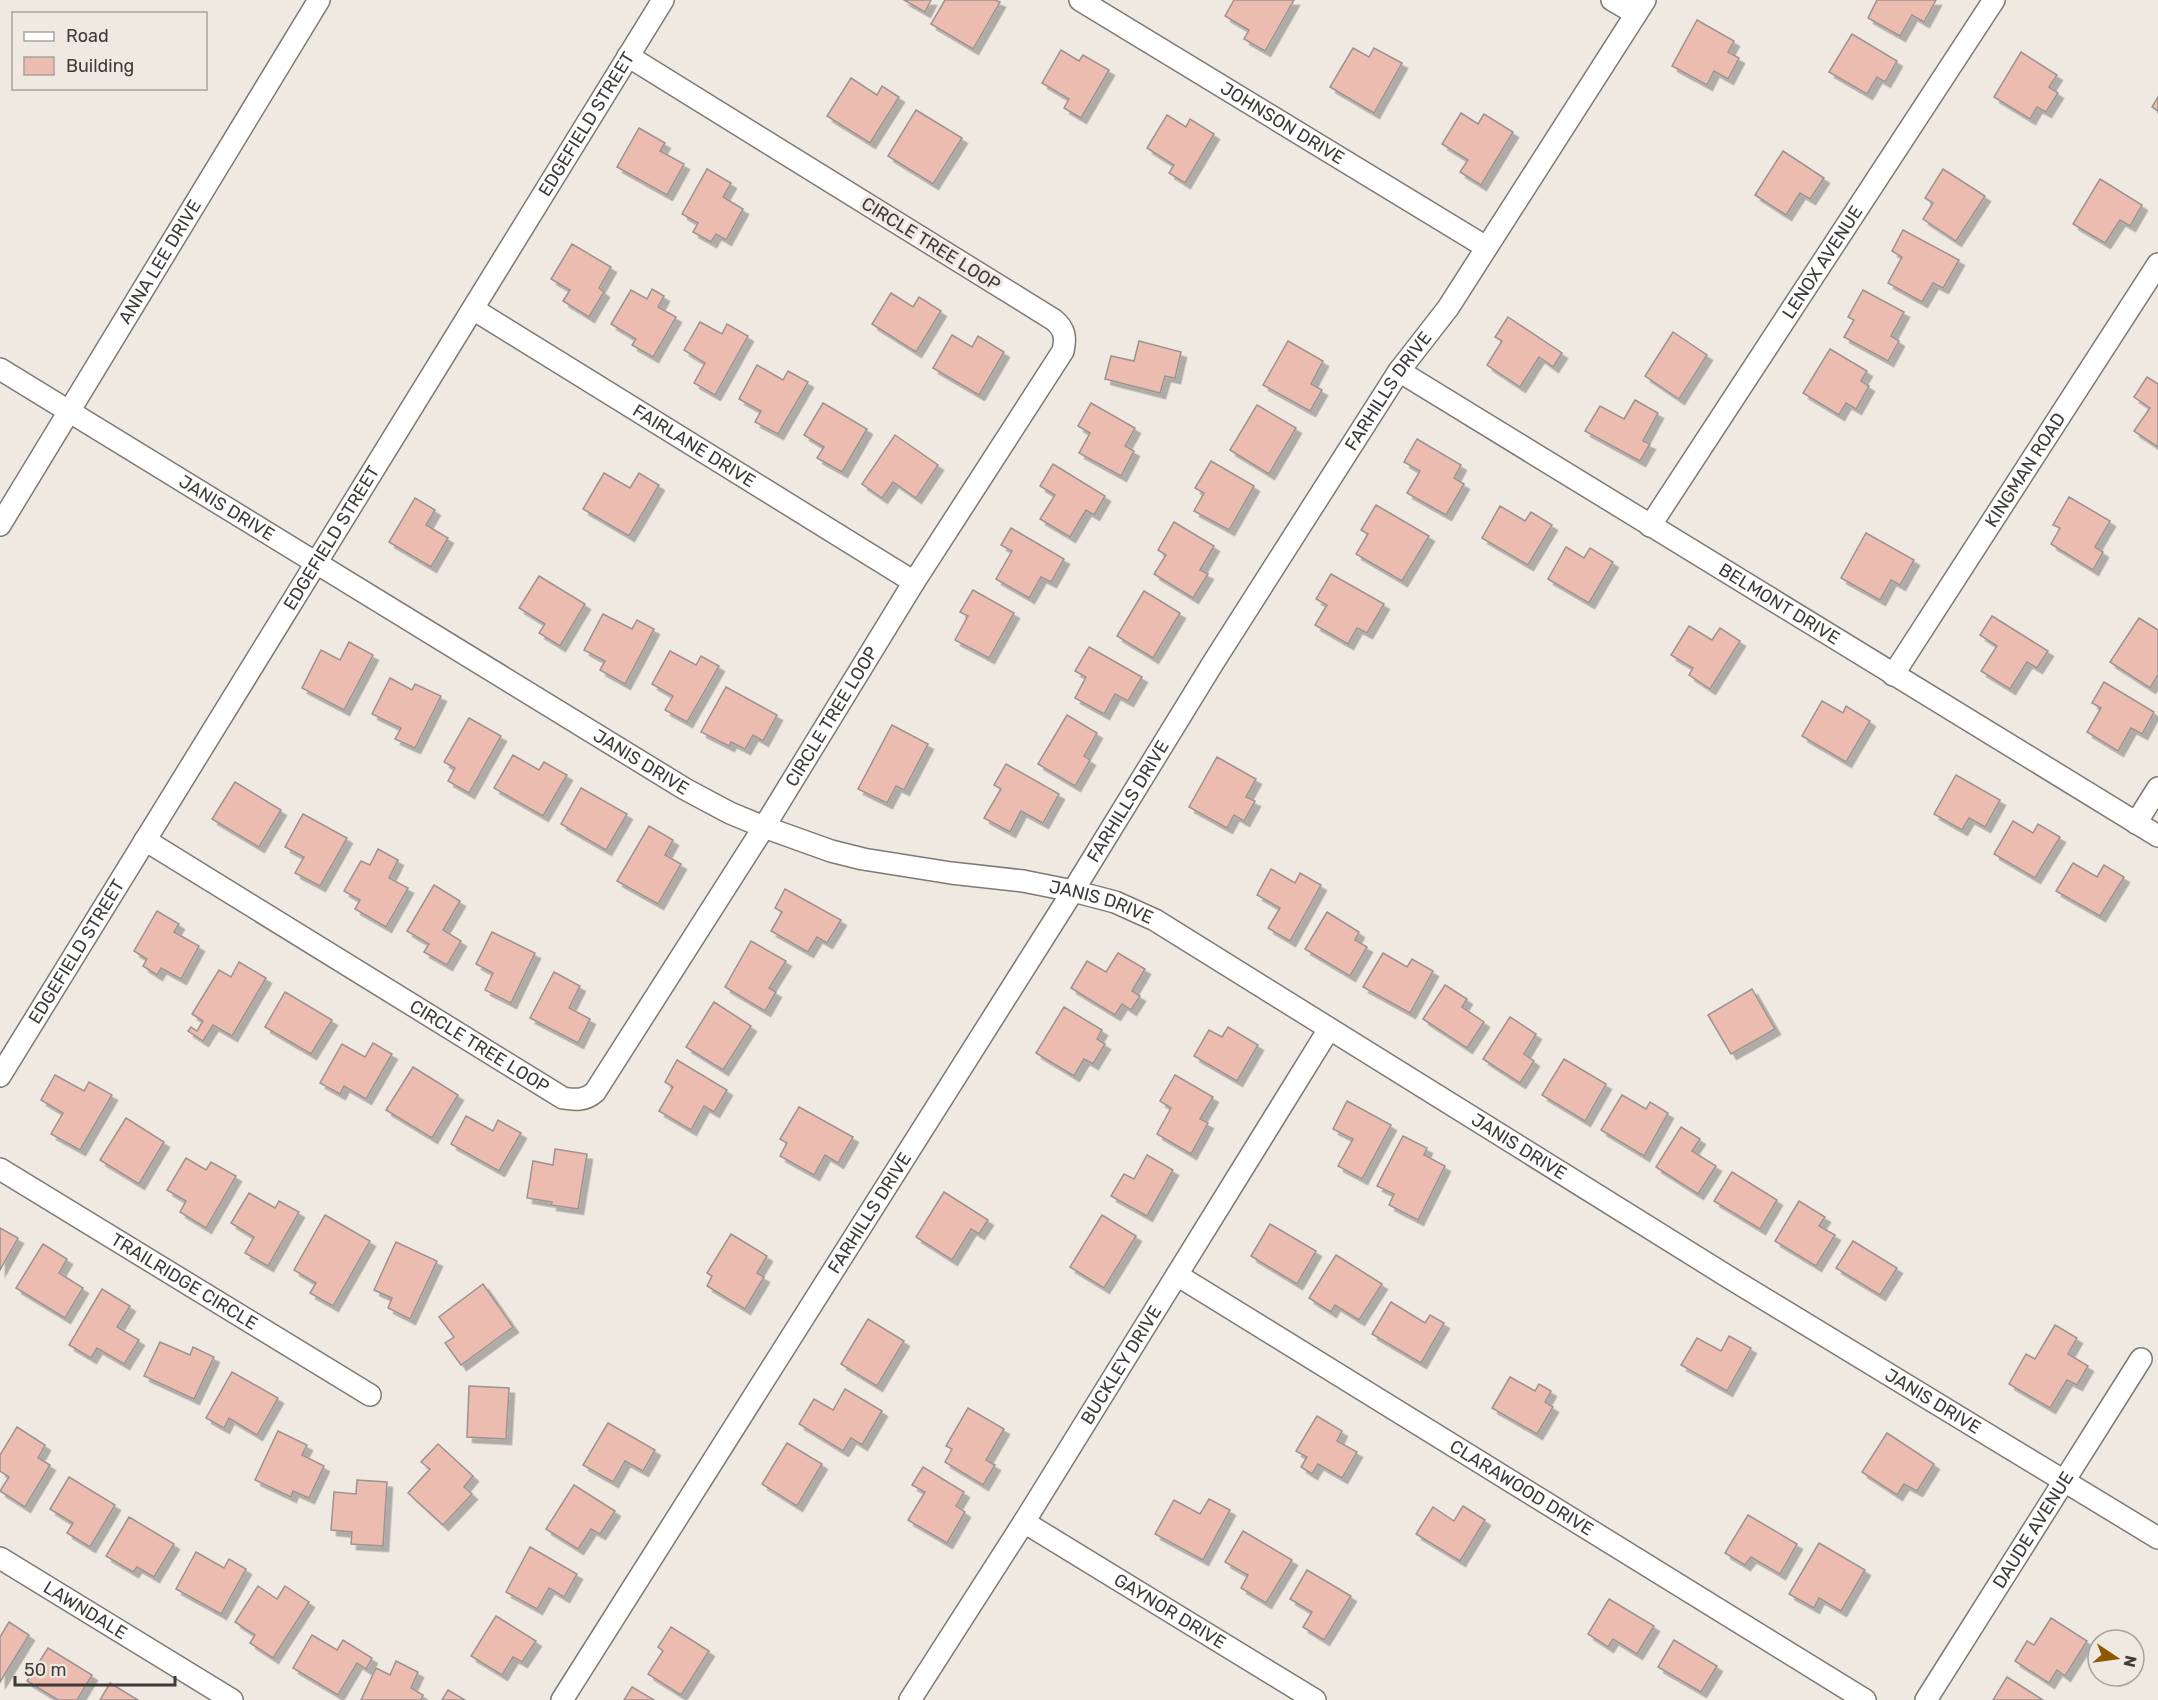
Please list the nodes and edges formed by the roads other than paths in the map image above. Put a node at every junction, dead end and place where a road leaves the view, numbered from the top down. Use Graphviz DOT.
graph roads {
  1 [pos="319,0"];
  2 [pos="663,0"];
  3 [pos="1080,0"];
  4 [pos="1612,0"];
  5 [pos="1994,0"];
  6 [pos="1640,7"];
  7 [pos="628,56"];
  8 [pos="1486,247"];
  9 [pos="2158,264"];
  10 [pos="473,309"];
  11 [pos="0,369"];
  12 [pos="1400,371"];
  13 [pos="70,412"];
  14 [pos="0,525"];
  15 [pos="1650,525"];
  16 [pos="315,564"];
  17 [pos="914,582"];
  18 [pos="1893,675"];
  19 [pos="2158,788"];
  20 [pos="2136,823"];
  21 [pos="764,827"];
  22 [pos="2158,836"];
  23 [pos="145,840"];
  24 [pos="1073,891"];
  25 [pos="1329,1029"];
  26 [pos="0,1076"];
  27 [pos="0,1168"];
  28 [pos="1177,1275"];
  29 [pos="2141,1359"];
  30 [pos="370,1395"];
  31 [pos="2064,1482"];
  32 [pos="1024,1522"];
  33 [pos="2158,1539"];
  34 [pos="0,1558"];
  35 [pos="232,1700"];
  36 [pos="562,1700"];
  37 [pos="910,1700"];
  38 [pos="1315,1700"];
  39 [pos="1865,1700"];
  40 [pos="1926,1700"];
  1 -- 13 [label="street, ANNA LEE DRIVE"];
  2 -- 7 [label="street, EDGEFIELD STREET"];
  3 -- 8 [label="street, JOHNSON DRIVE"];
  4 -- 6 [label="street"];
  5 -- 15 [label="street, LENOX AVENUE"];
  6 -- 8 [label="street, FARHILLS DRIVE"];
  7 -- 10 [label="street, EDGEFIELD STREET"];
  7 -- 17 [label="street, CIRCLE TREE LOOP"];
  8 -- 12 [label="street, FARHILLS DRIVE"];
  9 -- 18 [label="street, KINGMAN ROAD"];
  10 -- 16 [label="street, EDGEFIELD STREET"];
  10 -- 17 [label="street, FAIRLANE DRIVE"];
  11 -- 13 [label="street, JANIS DRIVE"];
  12 -- 15 [label="street, BELMONT DRIVE"];
  12 -- 24 [label="street, FARHILLS DRIVE"];
  13 -- 14 [label="street, ANNA LEE DRIVE"];
  13 -- 16 [label="street, JANIS DRIVE"];
  15 -- 18 [label="street, BELMONT DRIVE"];
  16 -- 21 [label="street, JANIS DRIVE"];
  16 -- 23 [label="street, EDGEFIELD STREET"];
  17 -- 21 [label="street, CIRCLE TREE LOOP"];
  18 -- 20 [label="street, BELMONT DRIVE"];
  19 -- 20 [label="street"];
  20 -- 22 [label="street, BELMONT DRIVE"];
  21 -- 23 [label="street, CIRCLE TREE LOOP"];
  21 -- 24 [label="street, JANIS DRIVE"];
  23 -- 26 [label="street, EDGEFIELD STREET"];
  24 -- 25 [label="street, JANIS DRIVE"];
  24 -- 36 [label="street, FARHILLS DRIVE"];
  25 -- 28 [label="street, BUCKLEY DRIVE"];
  25 -- 31 [label="street, JANIS DRIVE"];
  27 -- 30 [label="street, TRAILRIDGE CIRCLE"];
  28 -- 32 [label="street, BUCKLEY DRIVE"];
  28 -- 39 [label="street, CLARAWOOD DRIVE"];
  29 -- 31 [label="street, DAUDE AVENUE"];
  31 -- 33 [label="street, JANIS DRIVE"];
  31 -- 40 [label="street, DAUDE AVENUE"];
  32 -- 37 [label="street, BUCKLEY DRIVE"];
  32 -- 38 [label="street, GAYNOR DRIVE"];
  34 -- 35 [label="street, LAWNDALE"];
}
